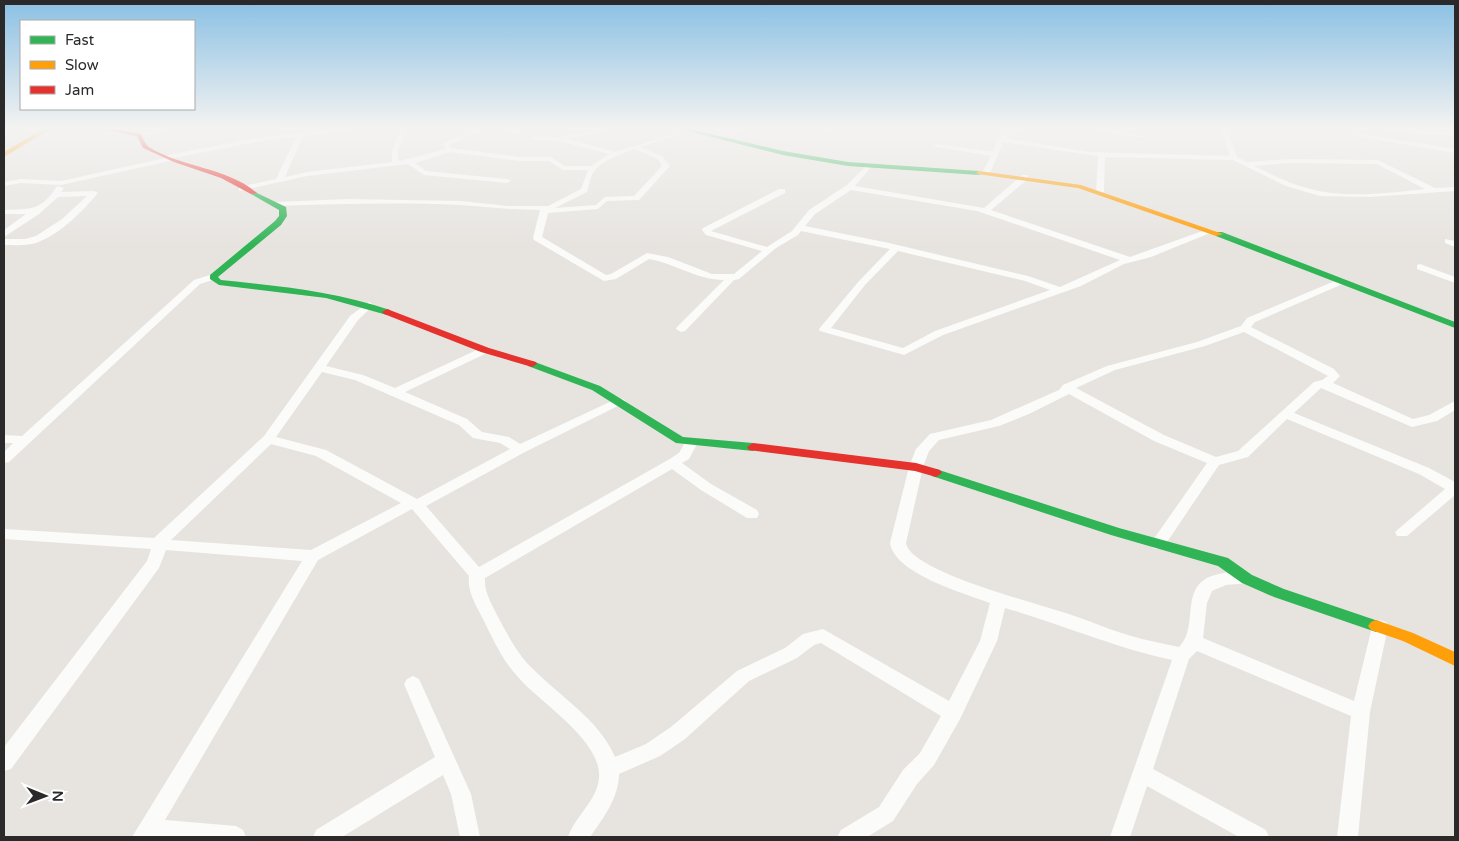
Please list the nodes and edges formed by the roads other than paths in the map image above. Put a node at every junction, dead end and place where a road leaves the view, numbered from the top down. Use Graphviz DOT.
graph roads {
  1 [pos="125,168"];
  2 [pos="200,168"];
  3 [pos="285,168"];
  4 [pos="358,168"];
  5 [pos="418,168"];
  6 [pos="594,168"];
  7 [pos="664,168"];
  8 [pos="866,168"];
  9 [pos="892,168"];
  10 [pos="988,168"];
  11 [pos="1101,168"];
  12 [pos="1254,168"];
  13 [pos="1390,168"];
  14 [pos="986,173"];
  15 [pos="1025,177"];
  16 [pos="280,179"];
  17 [pos="506,181"];
  18 [pos="61,183"];
  19 [pos="4,184"];
  20 [pos="850,187"];
  21 [pos="1455,188"];
  22 [pos="242,189"];
  23 [pos="1434,190"];
  24 [pos="782,191"];
  25 [pos="1100,192"];
  26 [pos="580,193"];
  27 [pos="56,195"];
  28 [pos="590,195"];
  29 [pos="599,197"];
  30 [pos="609,198"];
  31 [pos="275,204"];
  32 [pos="545,208"];
  33 [pos="984,211"];
  34 [pos="4,212"];
  35 [pos="36,212"];
  36 [pos="801,228"];
  37 [pos="1211,231"];
  38 [pos="4,234"];
  39 [pos="4,242"];
  40 [pos="896,248"];
  41 [pos="768,250"];
  42 [pos="1130,260"];
  43 [pos="1420,267"];
  44 [pos="213,277"];
  45 [pos="730,279"];
  46 [pos="1455,280"];
  47 [pos="1342,281"];
  48 [pos="1058,290"];
  49 [pos="369,305"];
  50 [pos="1455,325"];
  51 [pos="681,328"];
  52 [pos="1245,328"];
  53 [pos="485,350"];
  54 [pos="319,368"];
  55 [pos="1325,384"];
  56 [pos="1067,388"];
  57 [pos="396,392"];
  58 [pos="620,402"];
  59 [pos="1455,405"];
  60 [pos="1285,414"];
  61 [pos="1449,416"];
  62 [pos="4,439"];
  63 [pos="268,439"];
  64 [pos="25,440"];
  65 [pos="692,442"];
  66 [pos="520,449"];
  67 [pos="4,459"];
  68 [pos="1215,462"];
  69 [pos="673,463"];
  70 [pos="916,467"];
  71 [pos="1455,488"];
  72 [pos="414,504"];
  73 [pos="752,514"];
  74 [pos="1402,532"];
  75 [pos="4,534"];
  76 [pos="156,544"];
  77 [pos="1158,544"];
  78 [pos="313,556"];
  79 [pos="477,575"];
  80 [pos="1246,579"];
  81 [pos="999,600"];
  82 [pos="1380,627"];
  83 [pos="1188,648"];
  84 [pos="1455,659"];
  85 [pos="412,684"];
  86 [pos="1361,712"];
  87 [pos="953,713"];
  88 [pos="447,761"];
  89 [pos="4,762"];
  90 [pos="609,769"];
  91 [pos="1142,773"];
  92 [pos="146,833"];
  93 [pos="236,837"];
  94 [pos="324,837"];
  95 [pos="470,837"];
  96 [pos="578,837"];
  97 [pos="848,837"];
  98 [pos="1120,837"];
  99 [pos="1259,837"];
  100 [pos="1348,837"];
  1 -- 18 [label="street"];
  2 -- 22 [label="main road"];
  3 -- 16 [label="street"];
  4 -- 16 [label="street"];
  5 -- 17 [label="street"];
  6 -- 26 [label="street"];
  7 -- 30 [label="street"];
  8 -- 20 [label="street"];
  9 -- 14 [label="main road"];
  10 -- 14 [label="street"];
  11 -- 25 [label="street"];
  12 -- 23 [label="street"];
  13 -- 23 [label="street"];
  14 -- 15 [label="main road"];
  15 -- 25 [label="main road"];
  15 -- 33 [label="street"];
  16 -- 22 [label="street"];
  18 -- 19 [label="street"];
  18 -- 27 [label="street"];
  20 -- 33 [label="street"];
  20 -- 36 [label="street"];
  21 -- 23 [label="street"];
  22 -- 31 [label="main road"];
  24 -- 41 [label="street"];
  25 -- 37 [label="main road"];
  26 -- 28 [label="street"];
  26 -- 32 [label="street"];
  27 -- 35 [label="street"];
  27 -- 39 [label="street"];
  29 -- 30 [label="street"];
  30 -- 32 [label="street"];
  31 -- 32 [label="street"];
  31 -- 44 [label="main road"];
  32 -- 45 [label="street"];
  33 -- 42 [label="street"];
  34 -- 35 [label="street"];
  35 -- 38 [label="street"];
  36 -- 40 [label="street"];
  36 -- 41 [label="street"];
  37 -- 42 [label="street"];
  37 -- 47 [label="main road"];
  40 -- 48 [label="street"];
  40 -- 48 [label="street"];
  41 -- 45 [label="street"];
  42 -- 48 [label="street"];
  43 -- 46 [label="street"];
  44 -- 49 [label="main road"];
  44 -- 64 [label="street"];
  45 -- 51 [label="street"];
  47 -- 50 [label="main road"];
  47 -- 52 [label="street"];
  49 -- 53 [label="main road"];
  49 -- 54 [label="street"];
  52 -- 55 [label="street"];
  52 -- 56 [label="street"];
  53 -- 57 [label="street"];
  53 -- 58 [label="main road"];
  54 -- 57 [label="street"];
  54 -- 63 [label="street"];
  55 -- 60 [label="street"];
  55 -- 61 [label="street"];
  56 -- 68 [label="street"];
  56 -- 70 [label="street"];
  57 -- 66 [label="street"];
  58 -- 65 [label="main road"];
  58 -- 66 [label="street"];
  59 -- 61 [label="street"];
  60 -- 68 [label="street"];
  60 -- 71 [label="street"];
  62 -- 64 [label="street"];
  63 -- 72 [label="street"];
  63 -- 76 [label="street"];
  64 -- 67 [label="street"];
  65 -- 69 [label="street"];
  65 -- 70 [label="main road"];
  66 -- 72 [label="street"];
  68 -- 77 [label="street"];
  69 -- 73 [label="street"];
  69 -- 79 [label="street"];
  70 -- 77 [label="main road"];
  70 -- 81 [label="street"];
  71 -- 74 [label="street"];
  72 -- 78 [label="street"];
  72 -- 79 [label="street"];
  75 -- 76 [label="street"];
  76 -- 78 [label="street"];
  76 -- 89 [label="street"];
  77 -- 80 [label="main road"];
  78 -- 92 [label="street"];
  79 -- 90 [label="street"];
  80 -- 82 [label="main road"];
  80 -- 83 [label="street"];
  81 -- 83 [label="street"];
  81 -- 87 [label="street"];
  82 -- 84 [label="main road"];
  82 -- 86 [label="street"];
  83 -- 86 [label="street"];
  83 -- 91 [label="street"];
  85 -- 88 [label="street"];
  86 -- 100 [label="street"];
  87 -- 90 [label="street"];
  87 -- 97 [label="street"];
  88 -- 94 [label="street"];
  88 -- 95 [label="street"];
  90 -- 96 [label="street"];
  91 -- 98 [label="street"];
  91 -- 99 [label="street"];
  92 -- 93 [label="street"];
}
